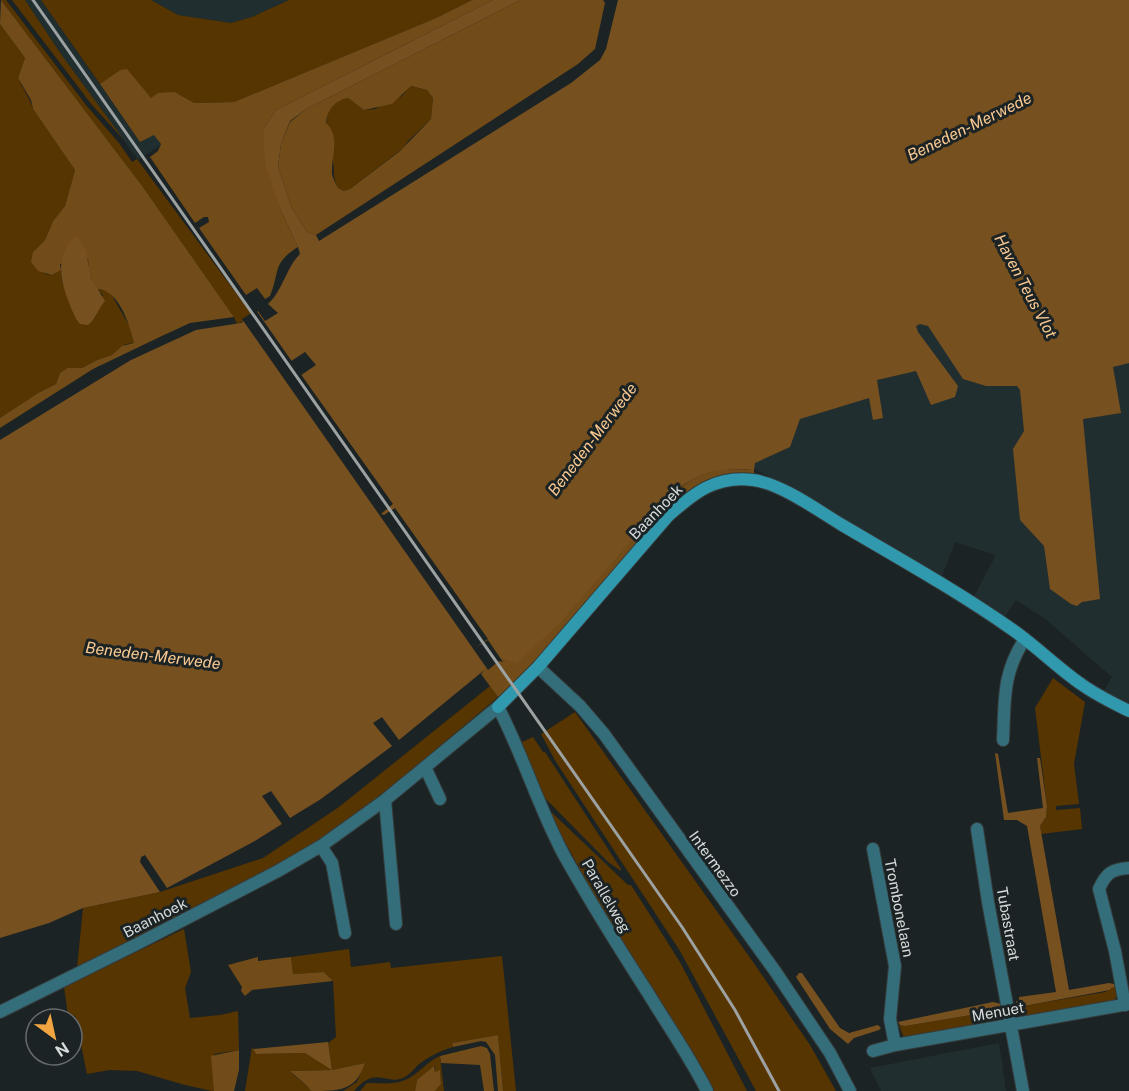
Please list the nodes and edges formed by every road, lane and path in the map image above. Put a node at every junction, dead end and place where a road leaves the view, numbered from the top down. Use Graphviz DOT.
graph roads {
  1 [pos="1025,639"];
  2 [pos="538,667"];
  3 [pos="498,707"];
  4 [pos="1129,711"];
  5 [pos="1003,740"];
  6 [pos="424,767"];
  7 [pos="440,798"];
  8 [pos="385,800"];
  9 [pos="977,829"];
  10 [pos="321,846"];
  11 [pos="873,849"];
  12 [pos="1129,868"];
  13 [pos="396,924"];
  14 [pos="345,933"];
  15 [pos="1127,1004"];
  16 [pos="0,1012"];
  17 [pos="1012,1025"];
  18 [pos="895,1045"];
  19 [pos="873,1051"];
  20 [pos="707,1091"];
  21 [pos="850,1091"];
  22 [pos="1023,1091"];
  1 -- 2 [label="street, Baanhoek"];
  1 -- 4 [label="street, Baanhoek"];
  1 -- 5 [label="street"];
  2 -- 3 [label="street, Baanhoek"];
  2 -- 21 [label="street, Intermezzo"];
  3 -- 6 [label="street, Baanhoek"];
  3 -- 20 [label="street, Parallelweg"];
  6 -- 7 [label="street"];
  6 -- 8 [label="street, Baanhoek"];
  8 -- 10 [label="street, Baanhoek"];
  8 -- 13 [label="street"];
  9 -- 17 [label="street, Tubastraat"];
  10 -- 14 [label="street"];
  10 -- 16 [label="street, Baanhoek"];
  11 -- 18 [label="street, Trombonelaan"];
  12 -- 15 [label="street"];
  15 -- 17 [label="street, Menuet"];
  17 -- 18 [label="street, Menuet"];
  17 -- 22 [label="street, Tubastraat"];
  18 -- 19 [label="street, Menuet"];
}
